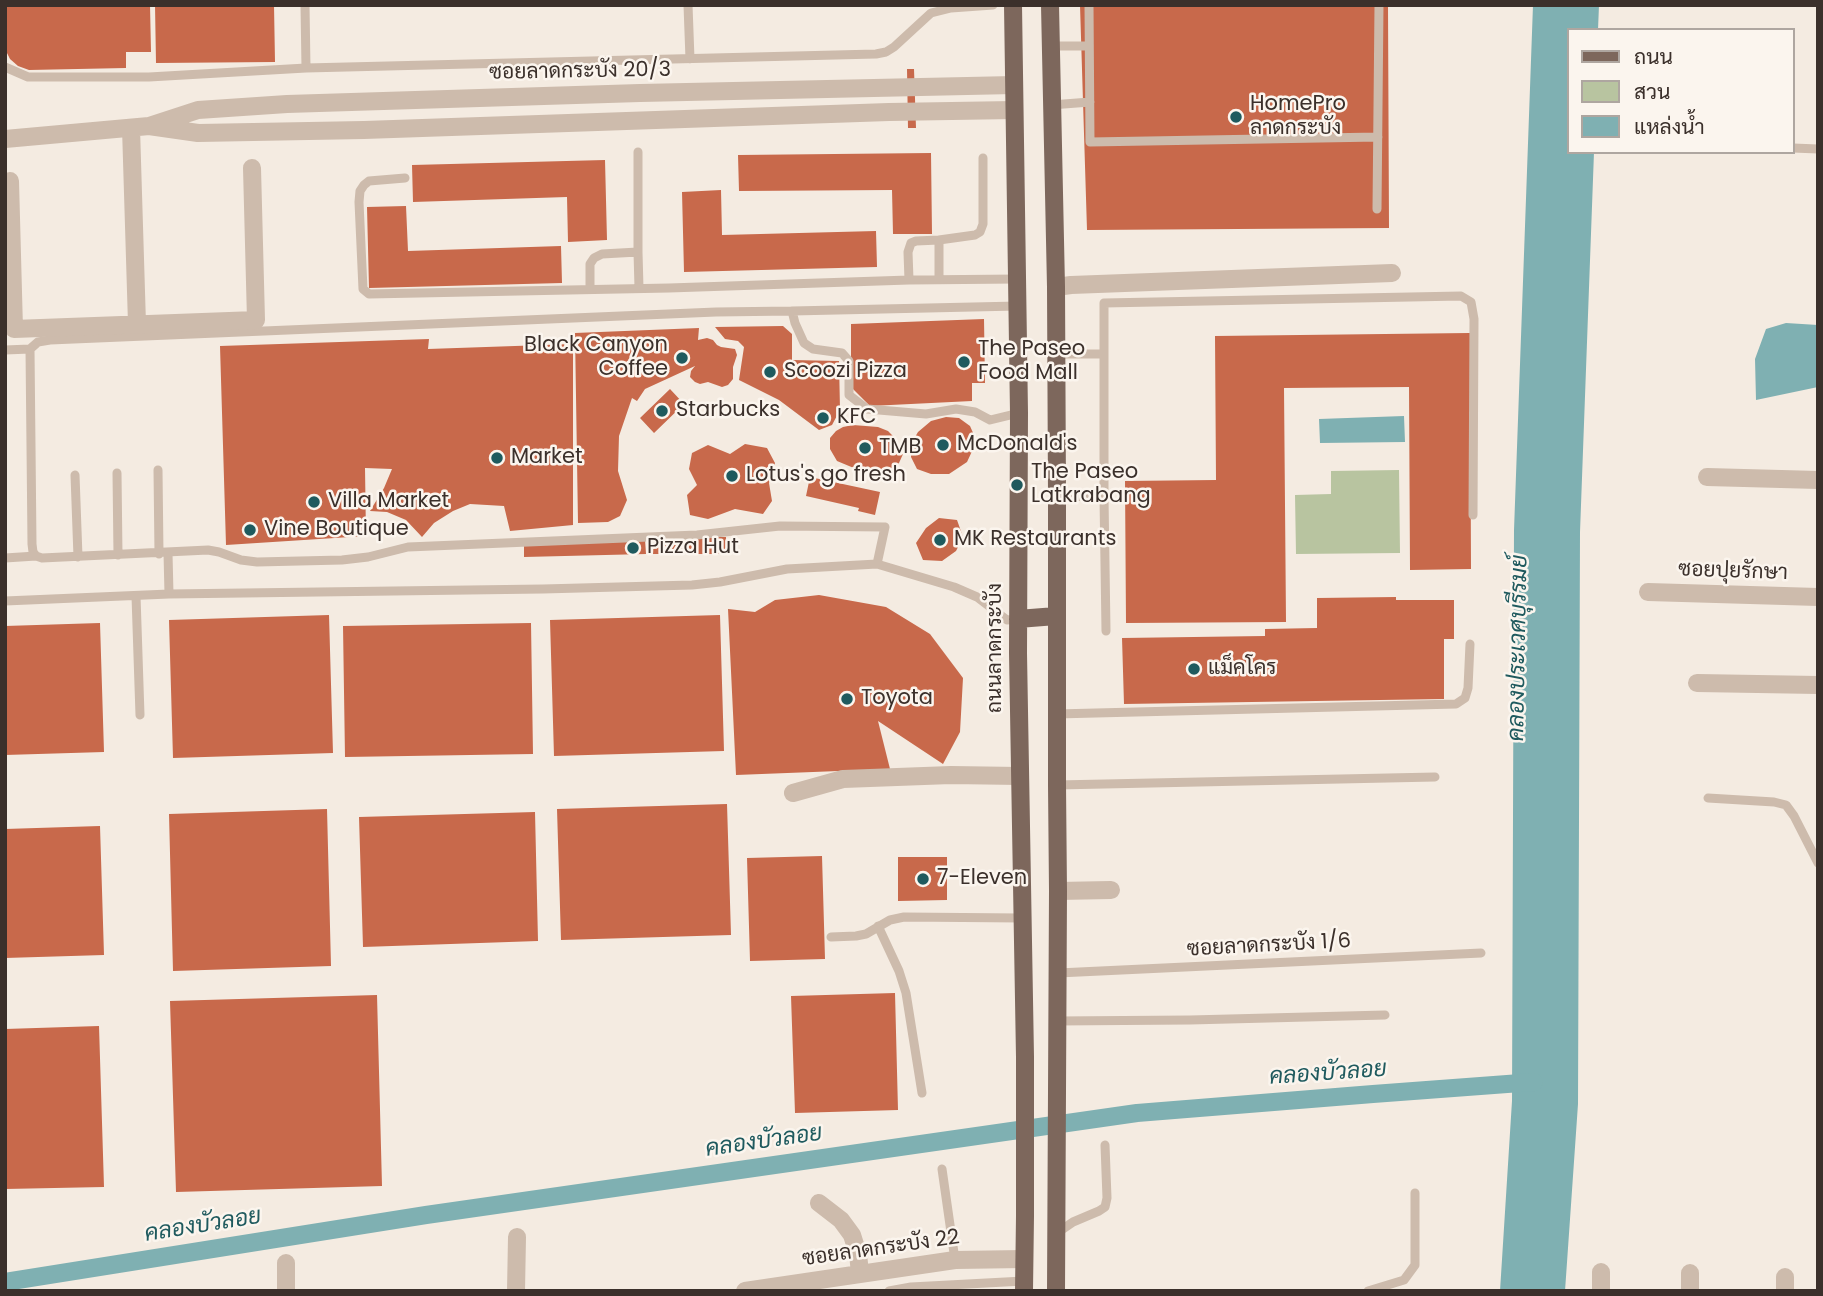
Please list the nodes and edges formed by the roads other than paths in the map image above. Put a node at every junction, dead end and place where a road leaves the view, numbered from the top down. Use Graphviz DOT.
graph roads {
  1 [pos="305,5"];
  2 [pos="688,5"];
  3 [pos="993,5"];
  4 [pos="1013,5"];
  5 [pos="1050,5"];
  6 [pos="1089,5"];
  7 [pos="1379,5"];
  8 [pos="1050,46"];
  9 [pos="1089,46"];
  10 [pos="690,59"];
  11 [pos="5,67"];
  12 [pos="306,68"];
  13 [pos="1014,85"];
  14 [pos="816,90"];
  15 [pos="640,93"];
  16 [pos="364,100"];
  17 [pos="1090,102"];
  18 [pos="287,104"];
  19 [pos="1051,105"];
  20 [pos="1014,110"];
  21 [pos="816,114"];
  22 [pos="642,121"];
  23 [pos="149,126"];
  24 [pos="131,128"];
  25 [pos="364,130"];
  26 [pos="288,132"];
  27 [pos="1378,137"];
  28 [pos="5,139"];
  29 [pos="1795,148"];
  30 [pos="1818,149"];
  31 [pos="638,152"];
  32 [pos="983,158"];
  33 [pos="252,168"];
  34 [pos="405,178"];
  35 [pos="10,181"];
  36 [pos="1377,209"];
  37 [pos="939,240"];
  38 [pos="638,252"];
  39 [pos="1392,273"];
  40 [pos="939,279"];
  41 [pos="1018,279"];
  42 [pos="909,280"];
  43 [pos="1056,287"];
  44 [pos="639,288"];
  45 [pos="590,289"];
  46 [pos="1018,306"];
  47 [pos="792,311"];
  48 [pos="137,324"];
  49 [pos="30,349"];
  50 [pos="5,350"];
  51 [pos="1104,354"];
  52 [pos="1056,355"];
  53 [pos="1019,413"];
  54 [pos="158,470"];
  55 [pos="117,473"];
  56 [pos="75,475"];
  57 [pos="1707,477"];
  58 [pos="1818,480"];
  59 [pos="1057,496"];
  60 [pos="1104,497"];
  61 [pos="1473,515"];
  62 [pos="164,553"];
  63 [pos="118,555"];
  64 [pos="36,556"];
  65 [pos="78,557"];
  66 [pos="5,558"];
  67 [pos="877,564"];
  68 [pos="1648,592"];
  69 [pos="169,594"];
  70 [pos="136,596"];
  71 [pos="1818,597"];
  72 [pos="5,601"];
  73 [pos="1056,616"];
  74 [pos="1018,619"];
  75 [pos="1106,631"];
  76 [pos="1470,644"];
  77 [pos="1696,683"];
  78 [pos="1818,685"];
  79 [pos="1056,714"];
  80 [pos="140,715"];
  81 [pos="1020,776"];
  82 [pos="1434,777"];
  83 [pos="1056,785"];
  84 [pos="793,793"];
  85 [pos="1708,798"];
  86 [pos="1818,863"];
  87 [pos="1111,890"];
  88 [pos="1058,891"];
  89 [pos="1021,918"];
  90 [pos="878,926"];
  91 [pos="831,937"];
  92 [pos="1481,953"];
  93 [pos="1058,973"];
  94 [pos="1385,1016"];
  95 [pos="1057,1021"];
  96 [pos="922,1093"];
  97 [pos="1105,1145"];
  98 [pos="942,1169"];
  99 [pos="1415,1192"];
  100 [pos="819,1203"];
  101 [pos="1056,1234"];
  102 [pos="517,1237"];
  103 [pos="1024,1259"];
  104 [pos="955,1260"];
  105 [pos="286,1263"];
  106 [pos="1601,1272"];
  107 [pos="860,1273"];
  108 [pos="1024,1286"];
  109 [pos="286,1291"];
  110 [pos="516,1291"];
  111 [pos="745,1291"];
  112 [pos="889,1291"];
  113 [pos="1056,1291"];
  114 [pos="1368,1291"];
  115 [pos="1601,1291"];
  1 -- 12 [label="lane"];
  2 -- 10 [label="lane"];
  3 -- 10 [label="lane"];
  4 -- 13 [label="main road, ถนนลาดกระบัง"];
  5 -- 8 [label="main road"];
  6 -- 9 [label="lane"];
  7 -- 27 [label="lane"];
  8 -- 9 [label="lane"];
  8 -- 19 [label="main road"];
  9 -- 17 [label="lane"];
  10 -- 12 [label="lane"];
  11 -- 12 [label="lane"];
  13 -- 14 [label="street, ซอยลาดกระบัง 20/3"];
  13 -- 20 [label="main road, ถนนลาดกระบัง"];
  14 -- 15 [label="street, ซอยลาดกระบัง 20/3"];
  14 -- 21 [label="street"];
  15 -- 16 [label="street, ซอยลาดกระบัง 20/3"];
  15 -- 22 [label="street"];
  16 -- 18 [label="street, ซอยลาดกระบัง 20/3"];
  16 -- 25 [label="street"];
  17 -- 19 [label="lane"];
  17 -- 27 [label="lane"];
  18 -- 23 [label="street, ซอยลาดกระบัง 20/3"];
  18 -- 26 [label="street"];
  19 -- 43 [label="main road"];
  20 -- 21 [label="street, ซอยลาดกระบัง 20/3"];
  20 -- 41 [label="main road, ถนนลาดกระบัง"];
  21 -- 22 [label="street, ซอยลาดกระบัง 20/3"];
  22 -- 25 [label="street, ซอยลาดกระบัง 20/3"];
  23 -- 24 [label="street, ซอยลาดกระบัง 20/3"];
  23 -- 26 [label="street, ซอยลาดกระบัง 20/3"];
  24 -- 28 [label="street, ซอยลาดกระบัง 20/3"];
  24 -- 48 [label="street"];
  25 -- 26 [label="street, ซอยลาดกระบัง 20/3"];
  27 -- 36 [label="lane"];
  29 -- 30 [label="lane"];
  31 -- 38 [label="lane"];
  32 -- 37 [label="lane"];
  33 -- 48 [label="street"];
  34 -- 45 [label="lane"];
  35 -- 48 [label="street"];
  37 -- 40 [label="lane"];
  37 -- 42 [label="lane"];
  38 -- 44 [label="lane"];
  38 -- 45 [label="lane"];
  39 -- 43 [label="street"];
  40 -- 41 [label="lane"];
  40 -- 42 [label="lane"];
  41 -- 46 [label="main road, ถนนลาดกระบัง"];
  42 -- 44 [label="lane"];
  43 -- 52 [label="main road"];
  44 -- 45 [label="lane"];
  46 -- 47 [label="lane"];
  46 -- 53 [label="main road, ถนนลาดกระบัง"];
  47 -- 49 [label="lane"];
  47 -- 53 [label="lane"];
  49 -- 50 [label="lane"];
  49 -- 64 [label="lane"];
  51 -- 52 [label="lane"];
  51 -- 60 [label="lane"];
  51 -- 61 [label="lane"];
  52 -- 59 [label="main road"];
  53 -- 74 [label="main road, ถนนลาดกระบัง"];
  54 -- 62 [label="lane"];
  55 -- 63 [label="lane"];
  56 -- 65 [label="lane"];
  57 -- 58 [label="street"];
  59 -- 60 [label="lane"];
  59 -- 73 [label="main road"];
  60 -- 75 [label="lane"];
  62 -- 63 [label="lane"];
  62 -- 67 [label="lane"];
  62 -- 69 [label="lane"];
  63 -- 65 [label="lane"];
  64 -- 65 [label="lane"];
  64 -- 66 [label="lane"];
  67 -- 69 [label="lane"];
  67 -- 74 [label="lane"];
  68 -- 71 [label="street, ซอยปุยรักษา"];
  69 -- 70 [label="lane"];
  70 -- 72 [label="lane"];
  70 -- 80 [label="lane"];
  73 -- 74 [label="main road"];
  73 -- 79 [label="main road"];
  74 -- 81 [label="main road, ถนนลาดกระบัง"];
  76 -- 79 [label="lane"];
  77 -- 78 [label="street"];
  79 -- 83 [label="main road"];
  81 -- 84 [label="street"];
  81 -- 89 [label="main road, ถนนลาดกระบัง"];
  82 -- 83 [label="lane"];
  83 -- 88 [label="main road"];
  85 -- 86 [label="lane"];
  87 -- 88 [label="street"];
  88 -- 93 [label="main road"];
  89 -- 90 [label="lane"];
  89 -- 103 [label="main road, ถนนลาดกระบัง"];
  90 -- 91 [label="lane"];
  90 -- 96 [label="lane"];
  92 -- 93 [label="lane, ซอยลาดกระบัง 1/6"];
  93 -- 95 [label="main road"];
  94 -- 95 [label="lane"];
  95 -- 101 [label="main road"];
  97 -- 101 [label="lane"];
  98 -- 104 [label="lane"];
  99 -- 114 [label="lane"];
  100 -- 107 [label="street"];
  101 -- 113 [label="main road"];
  102 -- 110 [label="street"];
  103 -- 104 [label="street, ซอยลาดกระบัง 22"];
  103 -- 108 [label="main road, ถนนลาดกระบัง"];
  104 -- 107 [label="street, ซอยลาดกระบัง 22"];
  105 -- 109 [label="street"];
  106 -- 115 [label="street"];
  107 -- 111 [label="street, ซอยลาดกระบัง 22"];
  108 -- 112 [label="lane"];
}
